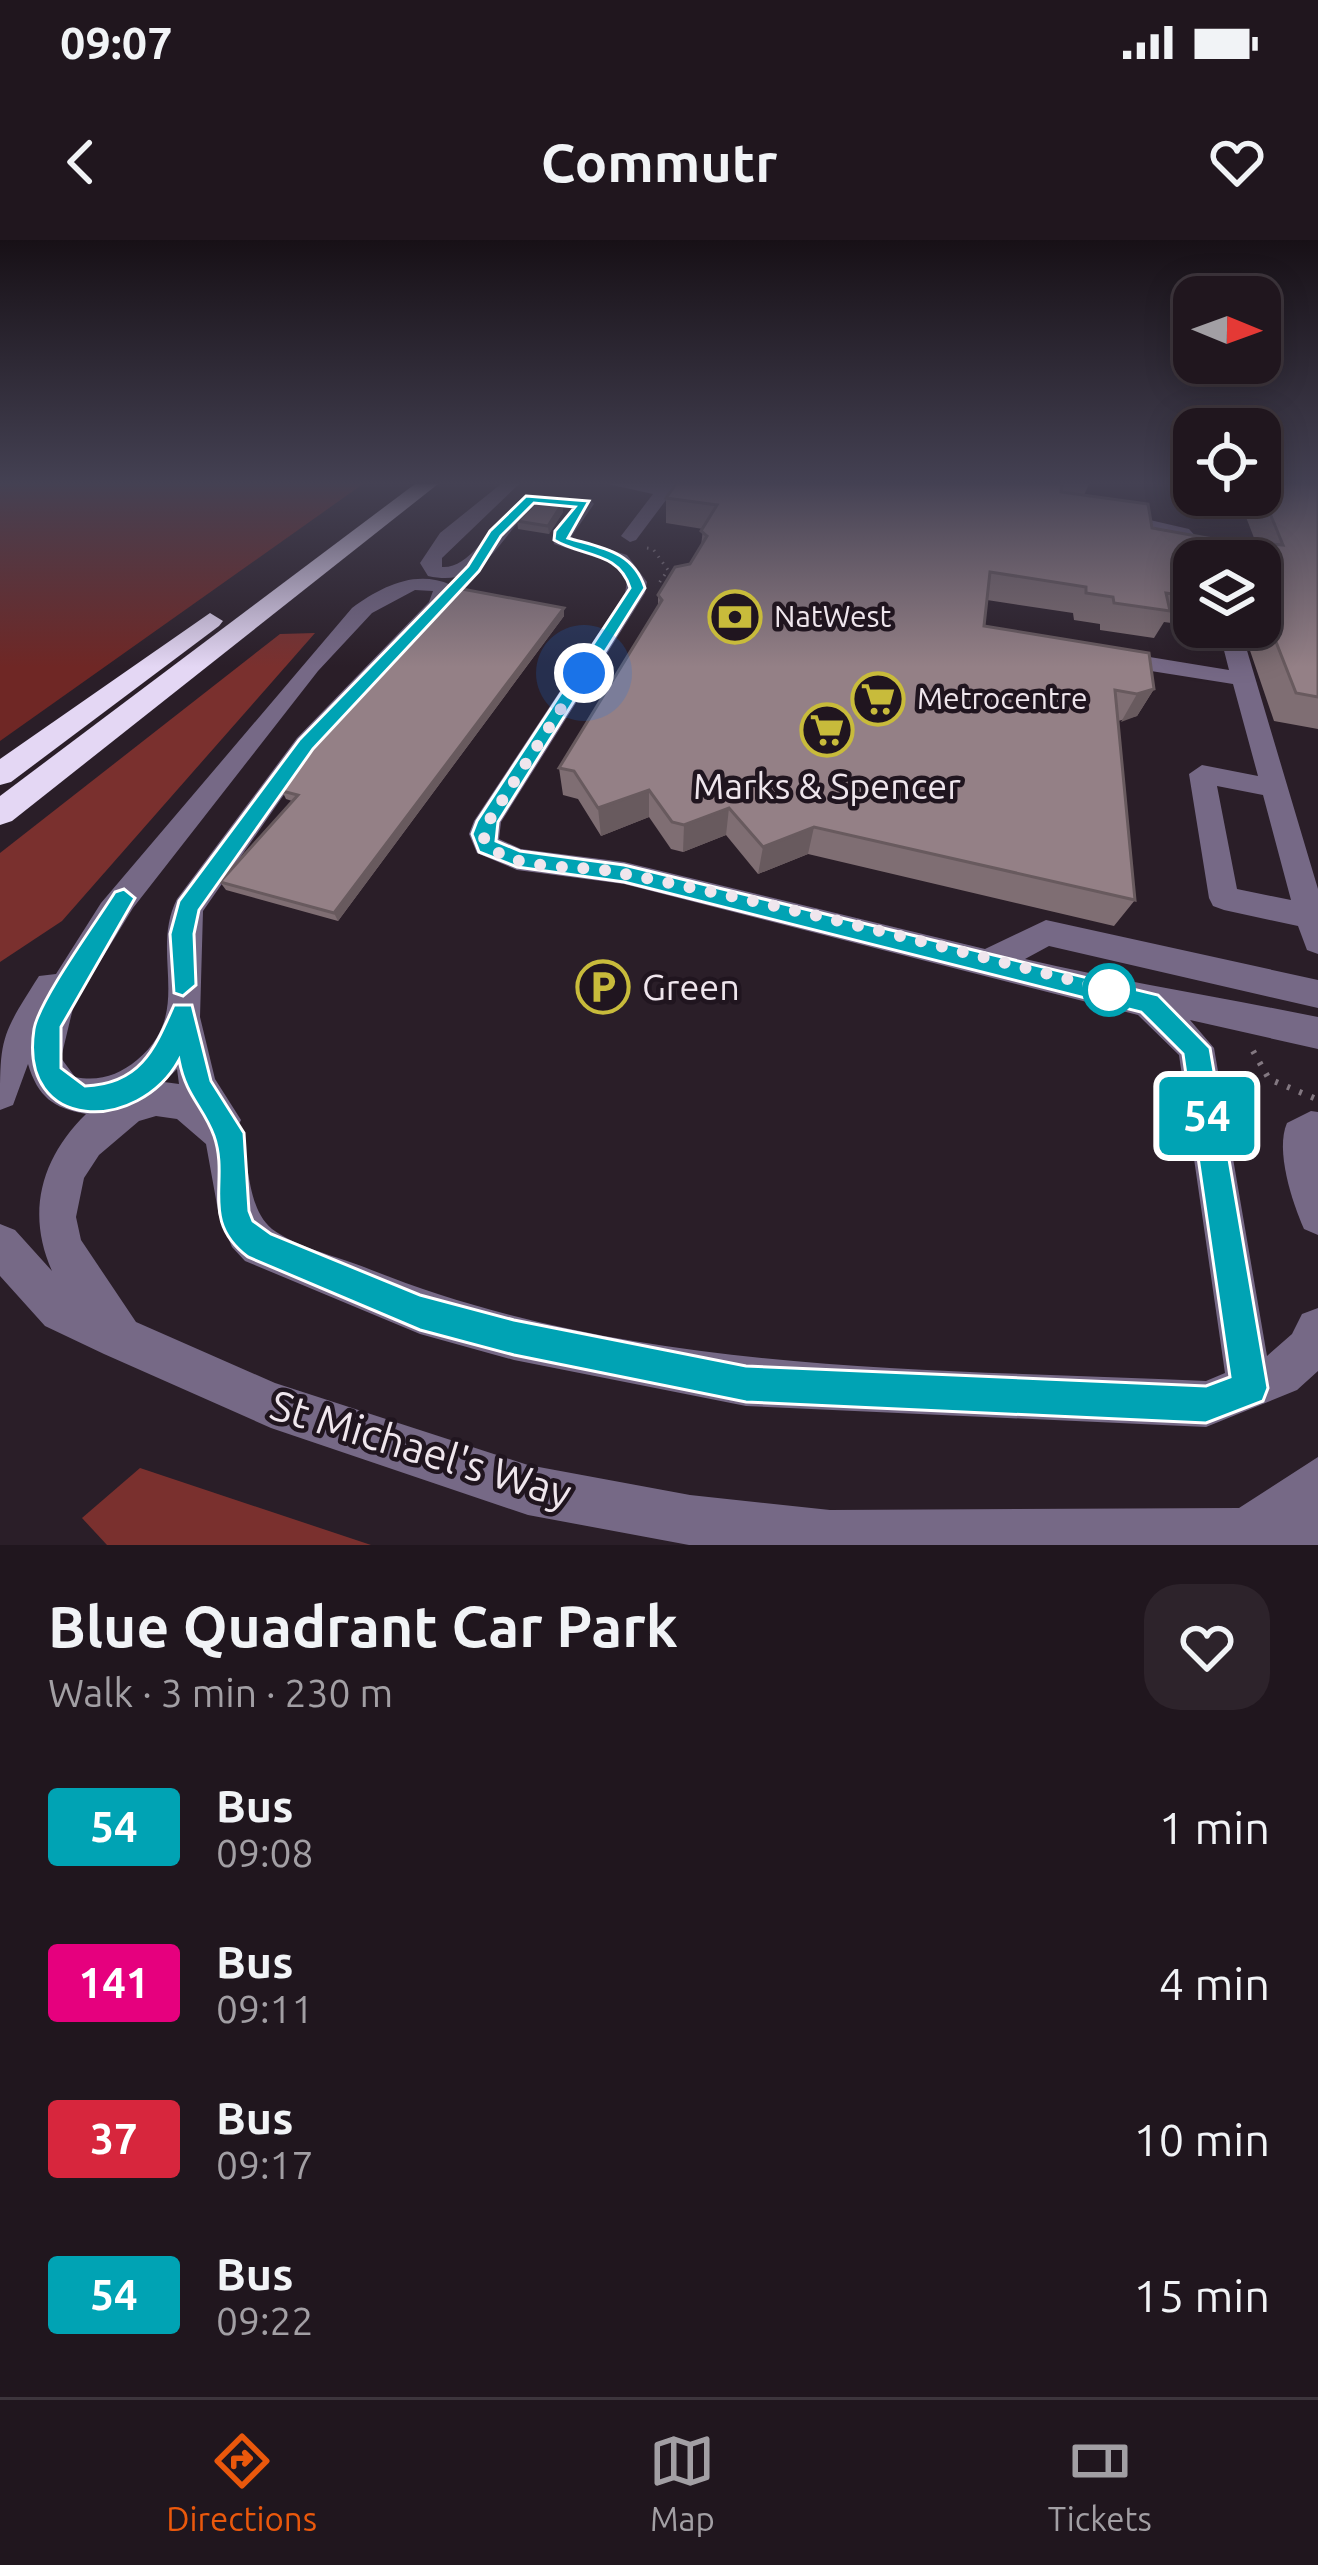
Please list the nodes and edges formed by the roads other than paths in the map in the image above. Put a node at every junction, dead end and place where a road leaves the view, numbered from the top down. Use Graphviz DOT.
graph roads {
  1 [pos="314,545"];
  2 [pos="349,545"];
  3 [pos="438,545"];
  4 [pos="443,545"];
  5 [pos="488,545"];
  6 [pos="576,545"];
  7 [pos="471,570"];
  8 [pos="438,604"];
  9 [pos="359,613"];
  10 [pos="1235,648"];
  11 [pos="1083,653"];
  12 [pos="1243,679"];
  13 [pos="0,775"];
  14 [pos="1274,788"];
  15 [pos="0,813"];
  16 [pos="124,898"];
  17 [pos="1314,929"];
  18 [pos="991,961"];
  19 [pos="1252,979"];
  20 [pos="1318,994"];
  21 [pos="1148,1003"];
  22 [pos="183,1013"];
  23 [pos="1244,1020"];
  24 [pos="1318,1033"];
  25 [pos="1196,1048"];
  26 [pos="0,1093"];
  27 [pos="1318,1131"];
  28 [pos="231,1160"];
  29 [pos="1318,1215"];
  30 [pos="0,1245"];
  31 [pos="1318,1330"];
  32 [pos="120,1337"];
  33 [pos="1250,1388"];
  34 [pos="1318,1482"];
  35 [pos="1318,1533"];
  36 [pos="1246,1534"];
  1 -- 13 [label="highway"];
  2 -- 15 [label="highway"];
  3 -- 9 [label="street"];
  4 -- 7 [label="street"];
  5 -- 7 [label="street"];
  6 -- 18 [label="street"];
  7 -- 8 [label="street"];
  8 -- 9 [label="street"];
  8 -- 22 [label="street"];
  9 -- 16 [label="street"];
  10 -- 12 [label="street"];
  11 -- 12 [label="street"];
  12 -- 14 [label="street"];
  14 -- 17 [label="street"];
  14 -- 17 [label="street"];
  16 -- 22 [label="street"];
  16 -- 26 [label="street"];
  18 -- 19 [label="street"];
  18 -- 21 [label="street"];
  19 -- 20 [label="street"];
  19 -- 23 [label="street"];
  21 -- 23 [label="street"];
  21 -- 25 [label="street"];
  22 -- 28 [label="street"];
  23 -- 24 [label="street"];
  23 -- 25 [label="street"];
  25 -- 33 [label="street"];
  27 -- 29 [label="street"];
  28 -- 32 [label="street"];
  28 -- 33 [label="street"];
  30 -- 32 [label="street, St Michael's Way"];
  31 -- 33 [label="street"];
  32 -- 36 [label="street, St Michael's Way"];
  34 -- 36 [label="street"];
  35 -- 36 [label="street, St Michael's Way"];
}
